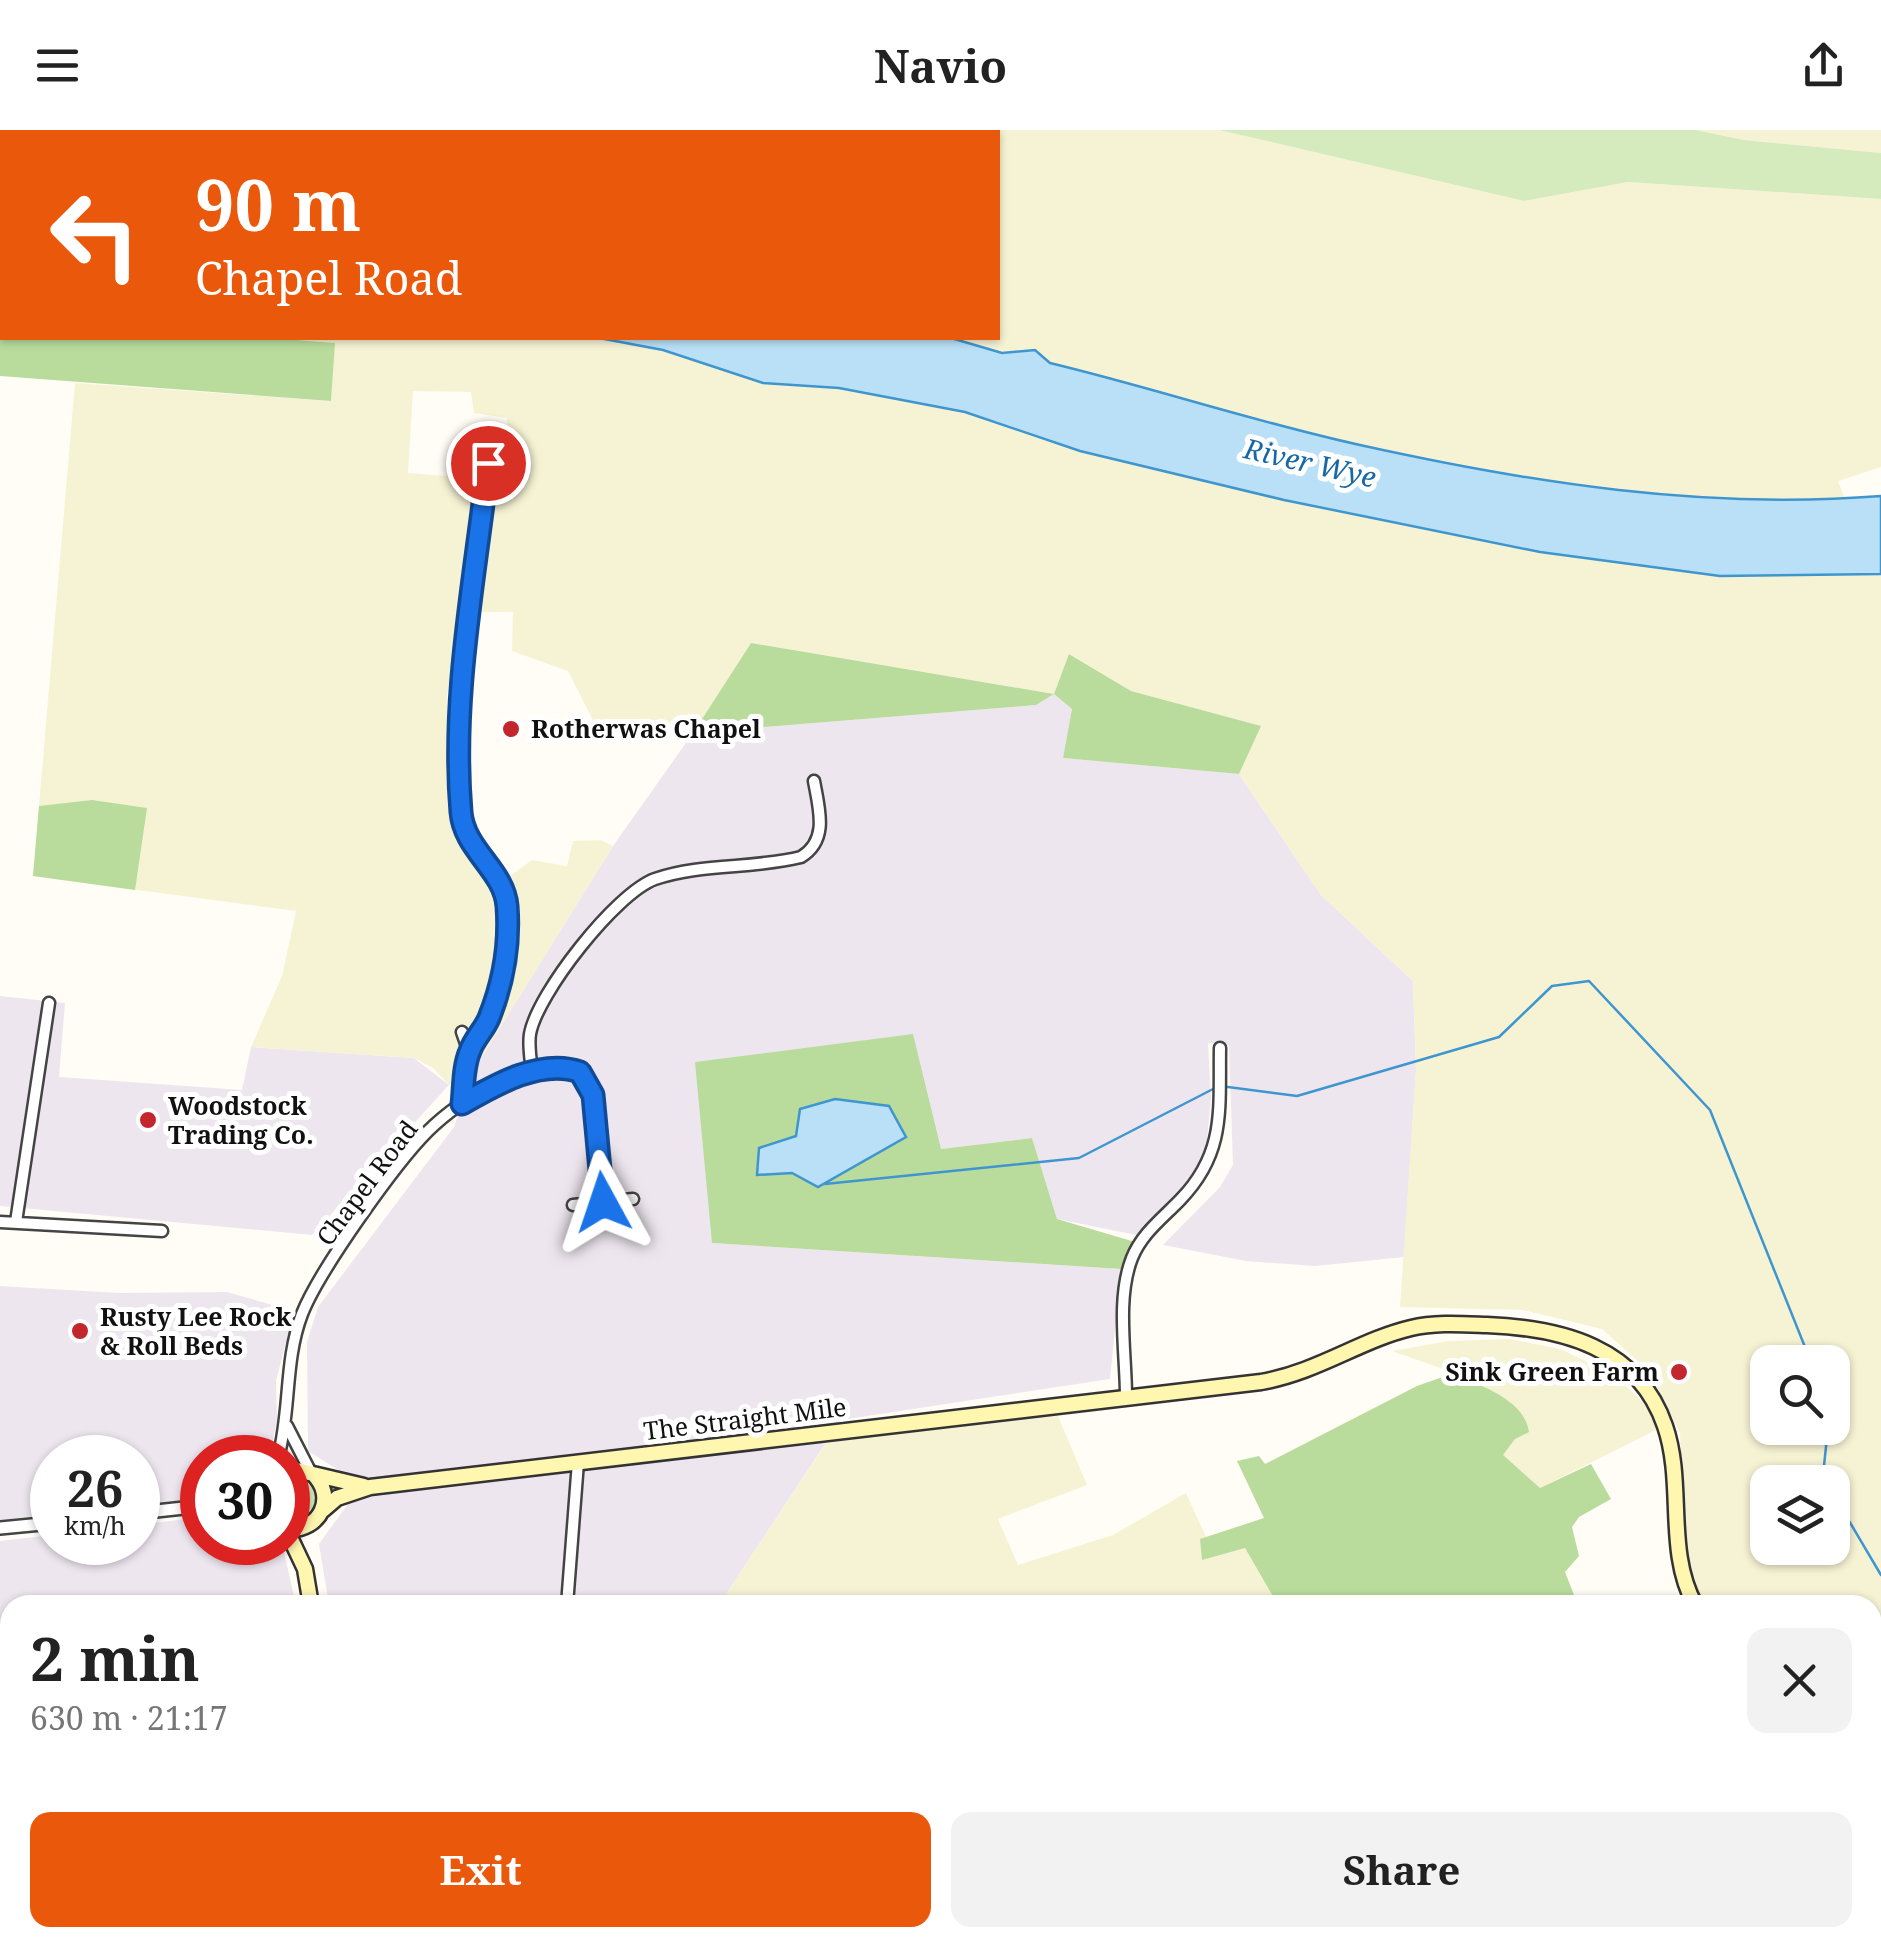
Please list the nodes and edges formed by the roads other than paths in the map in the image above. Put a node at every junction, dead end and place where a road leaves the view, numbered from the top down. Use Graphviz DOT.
graph roads {
  1 [pos="485,431"];
  2 [pos="814,781"];
  3 [pos="49,1003"];
  4 [pos="462,1032"];
  5 [pos="1220,1048"];
  6 [pos="469,1052"];
  7 [pos="532,1073"];
  8 [pos="462,1104"];
  9 [pos="633,1199"];
  10 [pos="603,1202"];
  11 [pos="573,1204"];
  12 [pos="0,1222"];
  13 [pos="16,1222"];
  14 [pos="162,1231"];
  15 [pos="1126,1396"];
  16 [pos="286,1420"];
  17 [pos="283,1435"];
  18 [pos="578,1462"];
  19 [pos="312,1472"];
  20 [pos="370,1487"];
  21 [pos="323,1510"];
  22 [pos="312,1523"];
  23 [pos="30,1525"];
  24 [pos="0,1528"];
  25 [pos="303,1565"];
  26 [pos="305,1569"];
  27 [pos="309,1595"];
  28 [pos="568,1595"];
  29 [pos="1692,1595"];
  1 -- 6 [label="street"];
  2 -- 7 [label="street"];
  3 -- 13 [label="street"];
  4 -- 6 [label="street"];
  5 -- 15 [label="street"];
  6 -- 8 [label="street"];
  7 -- 8 [label="street, Chapel Road"];
  7 -- 10 [label="street"];
  8 -- 16 [label="street, Chapel Road"];
  9 -- 10 [label="street"];
  10 -- 11 [label="street"];
  12 -- 13 [label="street"];
  13 -- 14 [label="street"];
  15 -- 18 [label="main road, The Straight Mile"];
  15 -- 29 [label="main road, The Straight Mile"];
  16 -- 17 [label="street, Chapel Road"];
  16 -- 19 [label="street, Chapel Road"];
  18 -- 20 [label="main road, The Straight Mile"];
  18 -- 28 [label="street"];
  19 -- 20 [label="main road, The Straight Mile"];
  19 -- 21 [label="main road"];
  20 -- 21 [label="main road, The Straight Mile"];
  21 -- 22 [label="main road"];
  22 -- 26 [label="main road"];
  23 -- 24 [label="street"];
  25 -- 26 [label="main road"];
  26 -- 27 [label="main road"];
}
